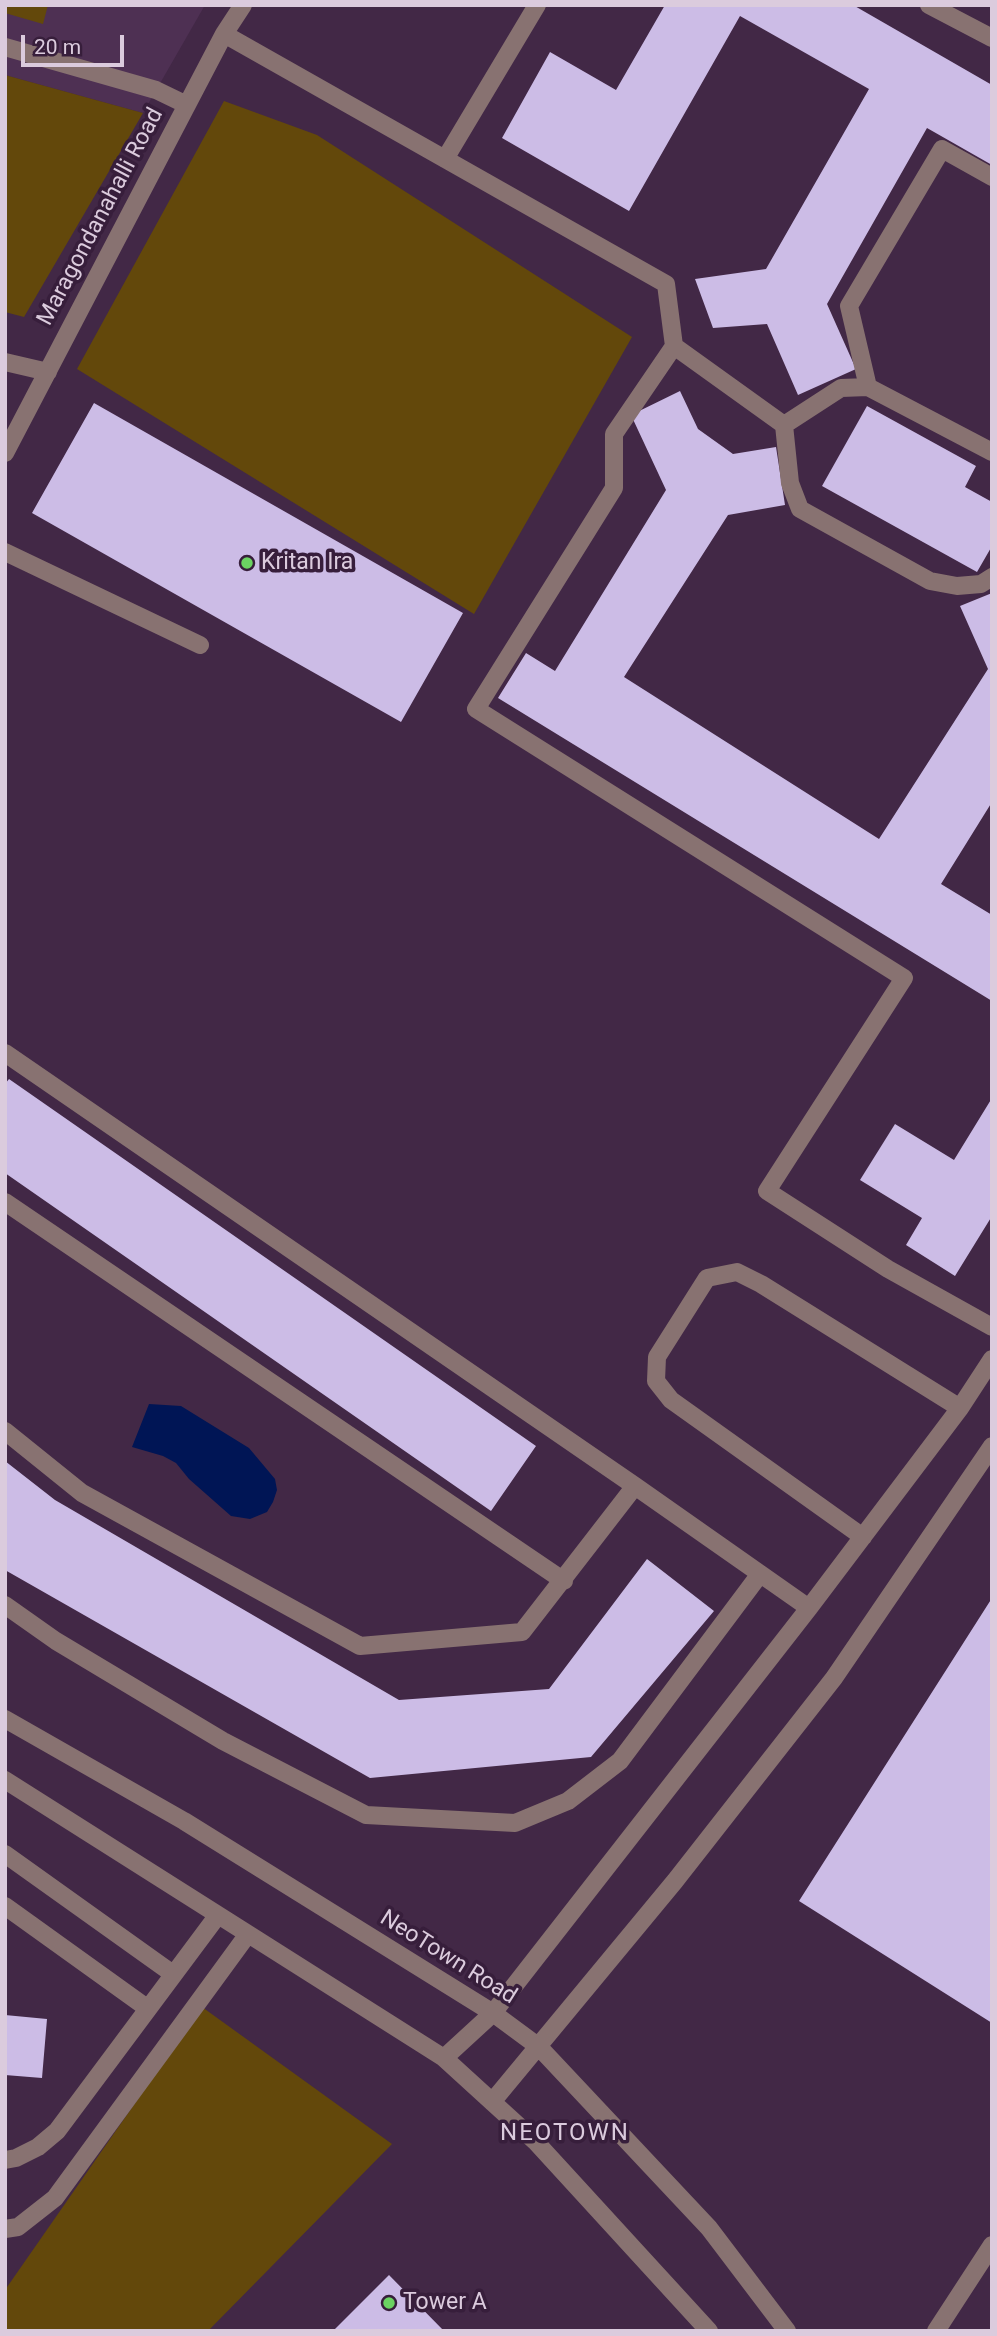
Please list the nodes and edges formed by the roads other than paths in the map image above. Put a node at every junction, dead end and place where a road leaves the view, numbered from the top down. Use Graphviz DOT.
graph roads {
  1 [pos="243,5"];
  2 [pos="537,5"];
  3 [pos="929,5"];
  4 [pos="225,34"];
  5 [pos="992,38"];
  6 [pos="5,47"];
  7 [pos="187,105"];
  8 [pos="445,159"];
  9 [pos="992,177"];
  10 [pos="674,346"];
  11 [pos="5,362"];
  12 [pos="48,372"];
  13 [pos="868,387"];
  14 [pos="784,425"];
  15 [pos="992,452"];
  16 [pos="5,453"];
  17 [pos="5,552"];
  18 [pos="992,577"];
  19 [pos="200,645"];
  20 [pos="5,1053"];
  21 [pos="5,1202"];
  22 [pos="992,1327"];
  23 [pos="992,1359"];
  24 [pos="960,1408"];
  25 [pos="5,1431"];
  26 [pos="992,1446"];
  27 [pos="635,1486"];
  28 [pos="863,1537"];
  29 [pos="760,1574"];
  30 [pos="564,1581"];
  31 [pos="5,1605"];
  32 [pos="809,1608"];
  33 [pos="5,1719"];
  34 [pos="5,1780"];
  35 [pos="5,1853"];
  36 [pos="5,1906"];
  37 [pos="218,1915"];
  38 [pos="248,1934"];
  39 [pos="173,1974"];
  40 [pos="147,2008"];
  41 [pos="493,2013"];
  42 [pos="539,2047"];
  43 [pos="444,2059"];
  44 [pos="492,2102"];
  45 [pos="5,2160"];
  46 [pos="5,2230"];
  47 [pos="992,2245"];
  48 [pos="709,2331"];
  49 [pos="788,2331"];
  50 [pos="936,2331"];
  1 -- 4 [label="street, Maragondanahalli Road"];
  2 -- 8 [label="street"];
  3 -- 5 [label="street"];
  4 -- 7 [label="street, Maragondanahalli Road"];
  4 -- 8 [label="street"];
  6 -- 7 [label="street"];
  7 -- 12 [label="street, Maragondanahalli Road"];
  8 -- 10 [label="street"];
  9 -- 13 [label="street"];
  10 -- 14 [label="street"];
  10 -- 22 [label="street"];
  11 -- 12 [label="street"];
  12 -- 16 [label="street, Maragondanahalli Road"];
  13 -- 14 [label="street"];
  13 -- 15 [label="street"];
  14 -- 18 [label="street"];
  17 -- 19 [label="street"];
  20 -- 27 [label="street"];
  21 -- 30 [label="street"];
  23 -- 24 [label="street"];
  24 -- 28 [label="street"];
  24 -- 28 [label="street"];
  25 -- 30 [label="street"];
  26 -- 42 [label="street"];
  27 -- 29 [label="street"];
  27 -- 30 [label="street"];
  28 -- 32 [label="street"];
  29 -- 31 [label="street"];
  29 -- 32 [label="street"];
  32 -- 41 [label="street"];
  33 -- 41 [label="street, NeoTown Road"];
  34 -- 37 [label="street"];
  35 -- 39 [label="street"];
  36 -- 40 [label="street"];
  37 -- 38 [label="street"];
  37 -- 39 [label="street"];
  38 -- 43 [label="street"];
  38 -- 46 [label="street"];
  39 -- 40 [label="street"];
  40 -- 45 [label="street"];
  41 -- 42 [label="street, NeoTown Road"];
  41 -- 43 [label="street"];
  42 -- 44 [label="street"];
  42 -- 49 [label="street, NeoTown Road"];
  43 -- 44 [label="street"];
  44 -- 48 [label="street"];
  47 -- 50 [label="street"];
}
